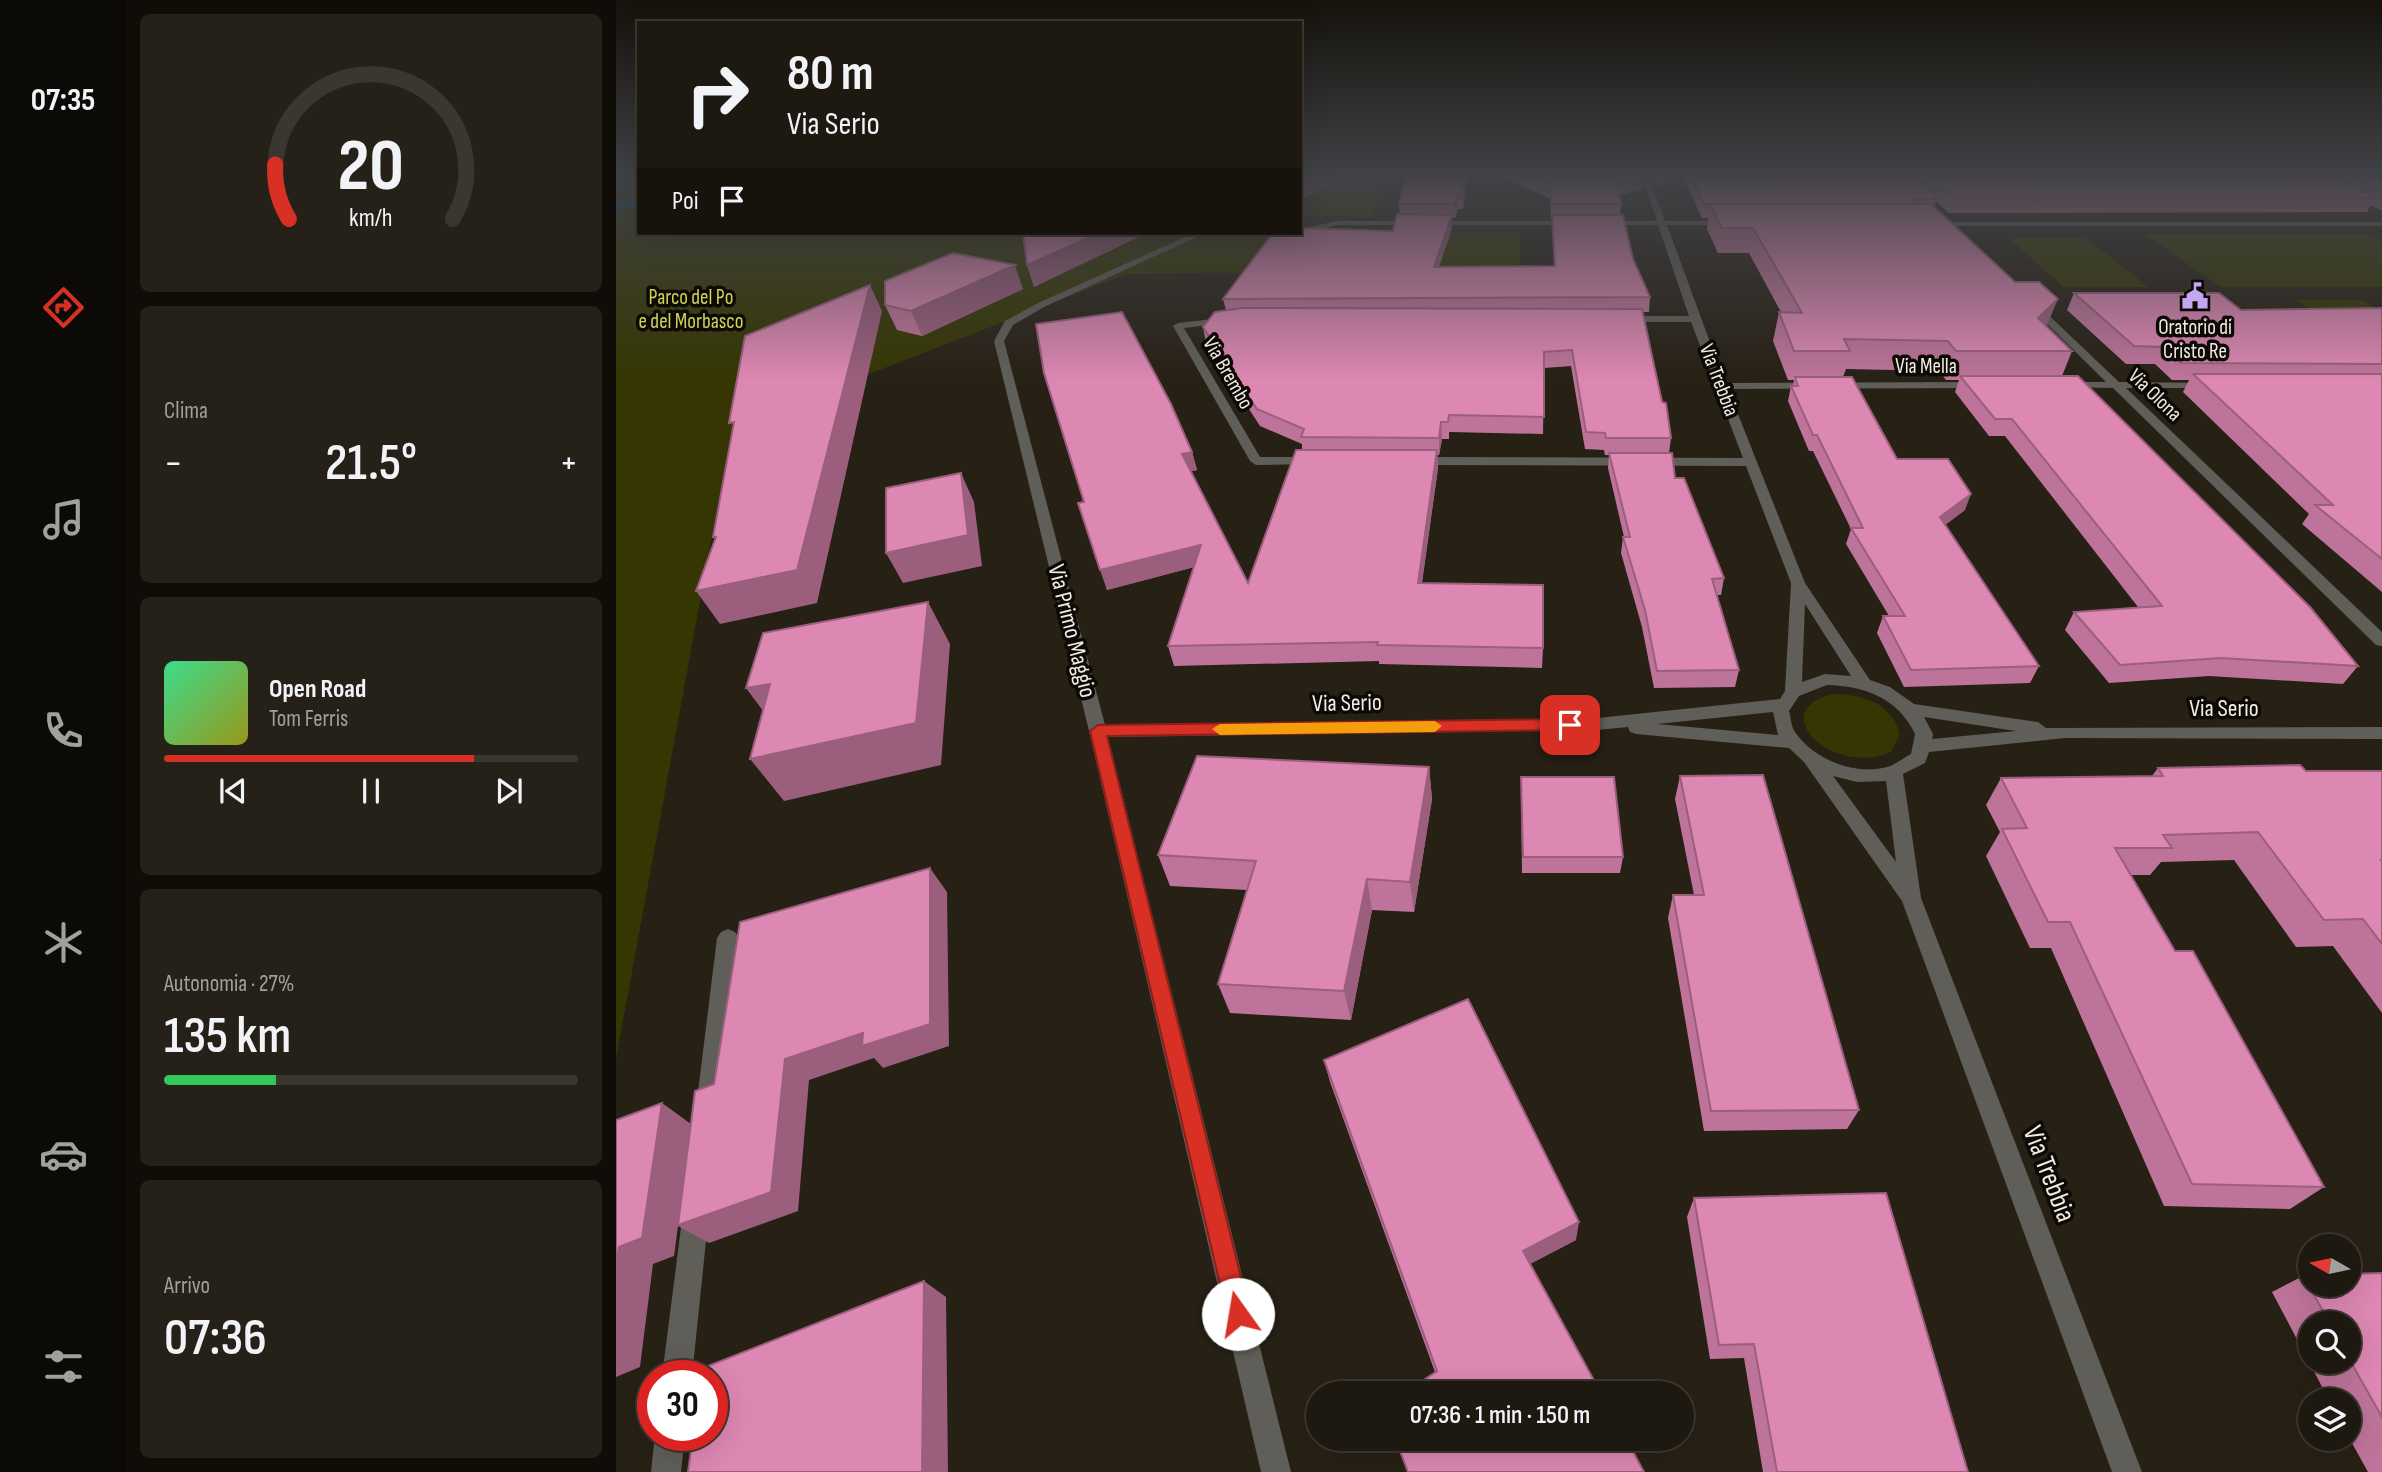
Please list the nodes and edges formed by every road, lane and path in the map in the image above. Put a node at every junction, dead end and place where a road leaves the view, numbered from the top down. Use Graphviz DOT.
graph roads {
  1 [pos="1177,244"];
  2 [pos="1669,244"];
  3 [pos="2028,300"];
  4 [pos="1245,318"];
  5 [pos="1613,319"];
  6 [pos="1695,319"];
  7 [pos="1993,385"];
  8 [pos="2047,385"];
  9 [pos="2115,385"];
  10 [pos="2222,385"];
  11 [pos="1722,386"];
  12 [pos="1325,461"];
  13 [pos="1407,461"];
  14 [pos="1749,462"];
  15 [pos="1798,583"];
  16 [pos="2382,641"];
  17 [pos="1864,683"];
  18 [pos="1793,690"];
  19 [pos="1782,705"];
  20 [pos="1910,709"];
  21 [pos="1597,724"];
  22 [pos="1098,731"];
  23 [pos="2065,732"];
  24 [pos="2382,733"];
  25 [pos="1791,742"];
  26 [pos="1924,746"];
  27 [pos="1810,759"];
  28 [pos="1894,774"];
  29 [pos="1912,898"];
  30 [pos="728,938"];
  31 [pos="706,1129"];
  32 [pos="699,1184"];
  33 [pos="679,1360"];
  34 [pos="668,1451"];
  35 [pos="666,1472"];
  36 [pos="1276,1472"];
  37 [pos="2127,1472"];
  1 -- 22 [label="street, Via Primo Maggio"];
  2 -- 6 [label="street, Via Trebbia"];
  3 -- 9 [label="street, Via Olona"];
  4 -- 12 [label="street, Via Brembo"];
  5 -- 6 [label="street"];
  6 -- 11 [label="street, Via Trebbia"];
  7 -- 11 [label="street, Via Mella"];
  8 -- 9 [label="street"];
  9 -- 10 [label="street"];
  9 -- 16 [label="street, Via Olona"];
  11 -- 14 [label="street, Via Trebbia"];
  13 -- 14 [label="street"];
  14 -- 15 [label="street, Via Trebbia"];
  15 -- 17 [label="street, Via Trebbia"];
  15 -- 18 [label="street, Via Trebbia"];
  17 -- 18 [label="street"];
  17 -- 20 [label="street"];
  18 -- 19 [label="street"];
  19 -- 21 [label="street, Via Serio"];
  19 -- 25 [label="street"];
  20 -- 23 [label="street, Via Serio"];
  20 -- 26 [label="street"];
  21 -- 22 [label="street, Via Serio"];
  21 -- 25 [label="street, Via Serio"];
  22 -- 36 [label="street, Via Primo Maggio"];
  23 -- 24 [label="street, Via Serio"];
  23 -- 26 [label="street, Via Serio"];
  25 -- 27 [label="street"];
  26 -- 28 [label="street"];
  27 -- 28 [label="street"];
  27 -- 29 [label="street, Via Trebbia"];
  28 -- 29 [label="street, Via Trebbia"];
  29 -- 37 [label="street, Via Trebbia"];
  30 -- 31 [label="street"];
  32 -- 33 [label="street"];
  34 -- 35 [label="street"];
}
